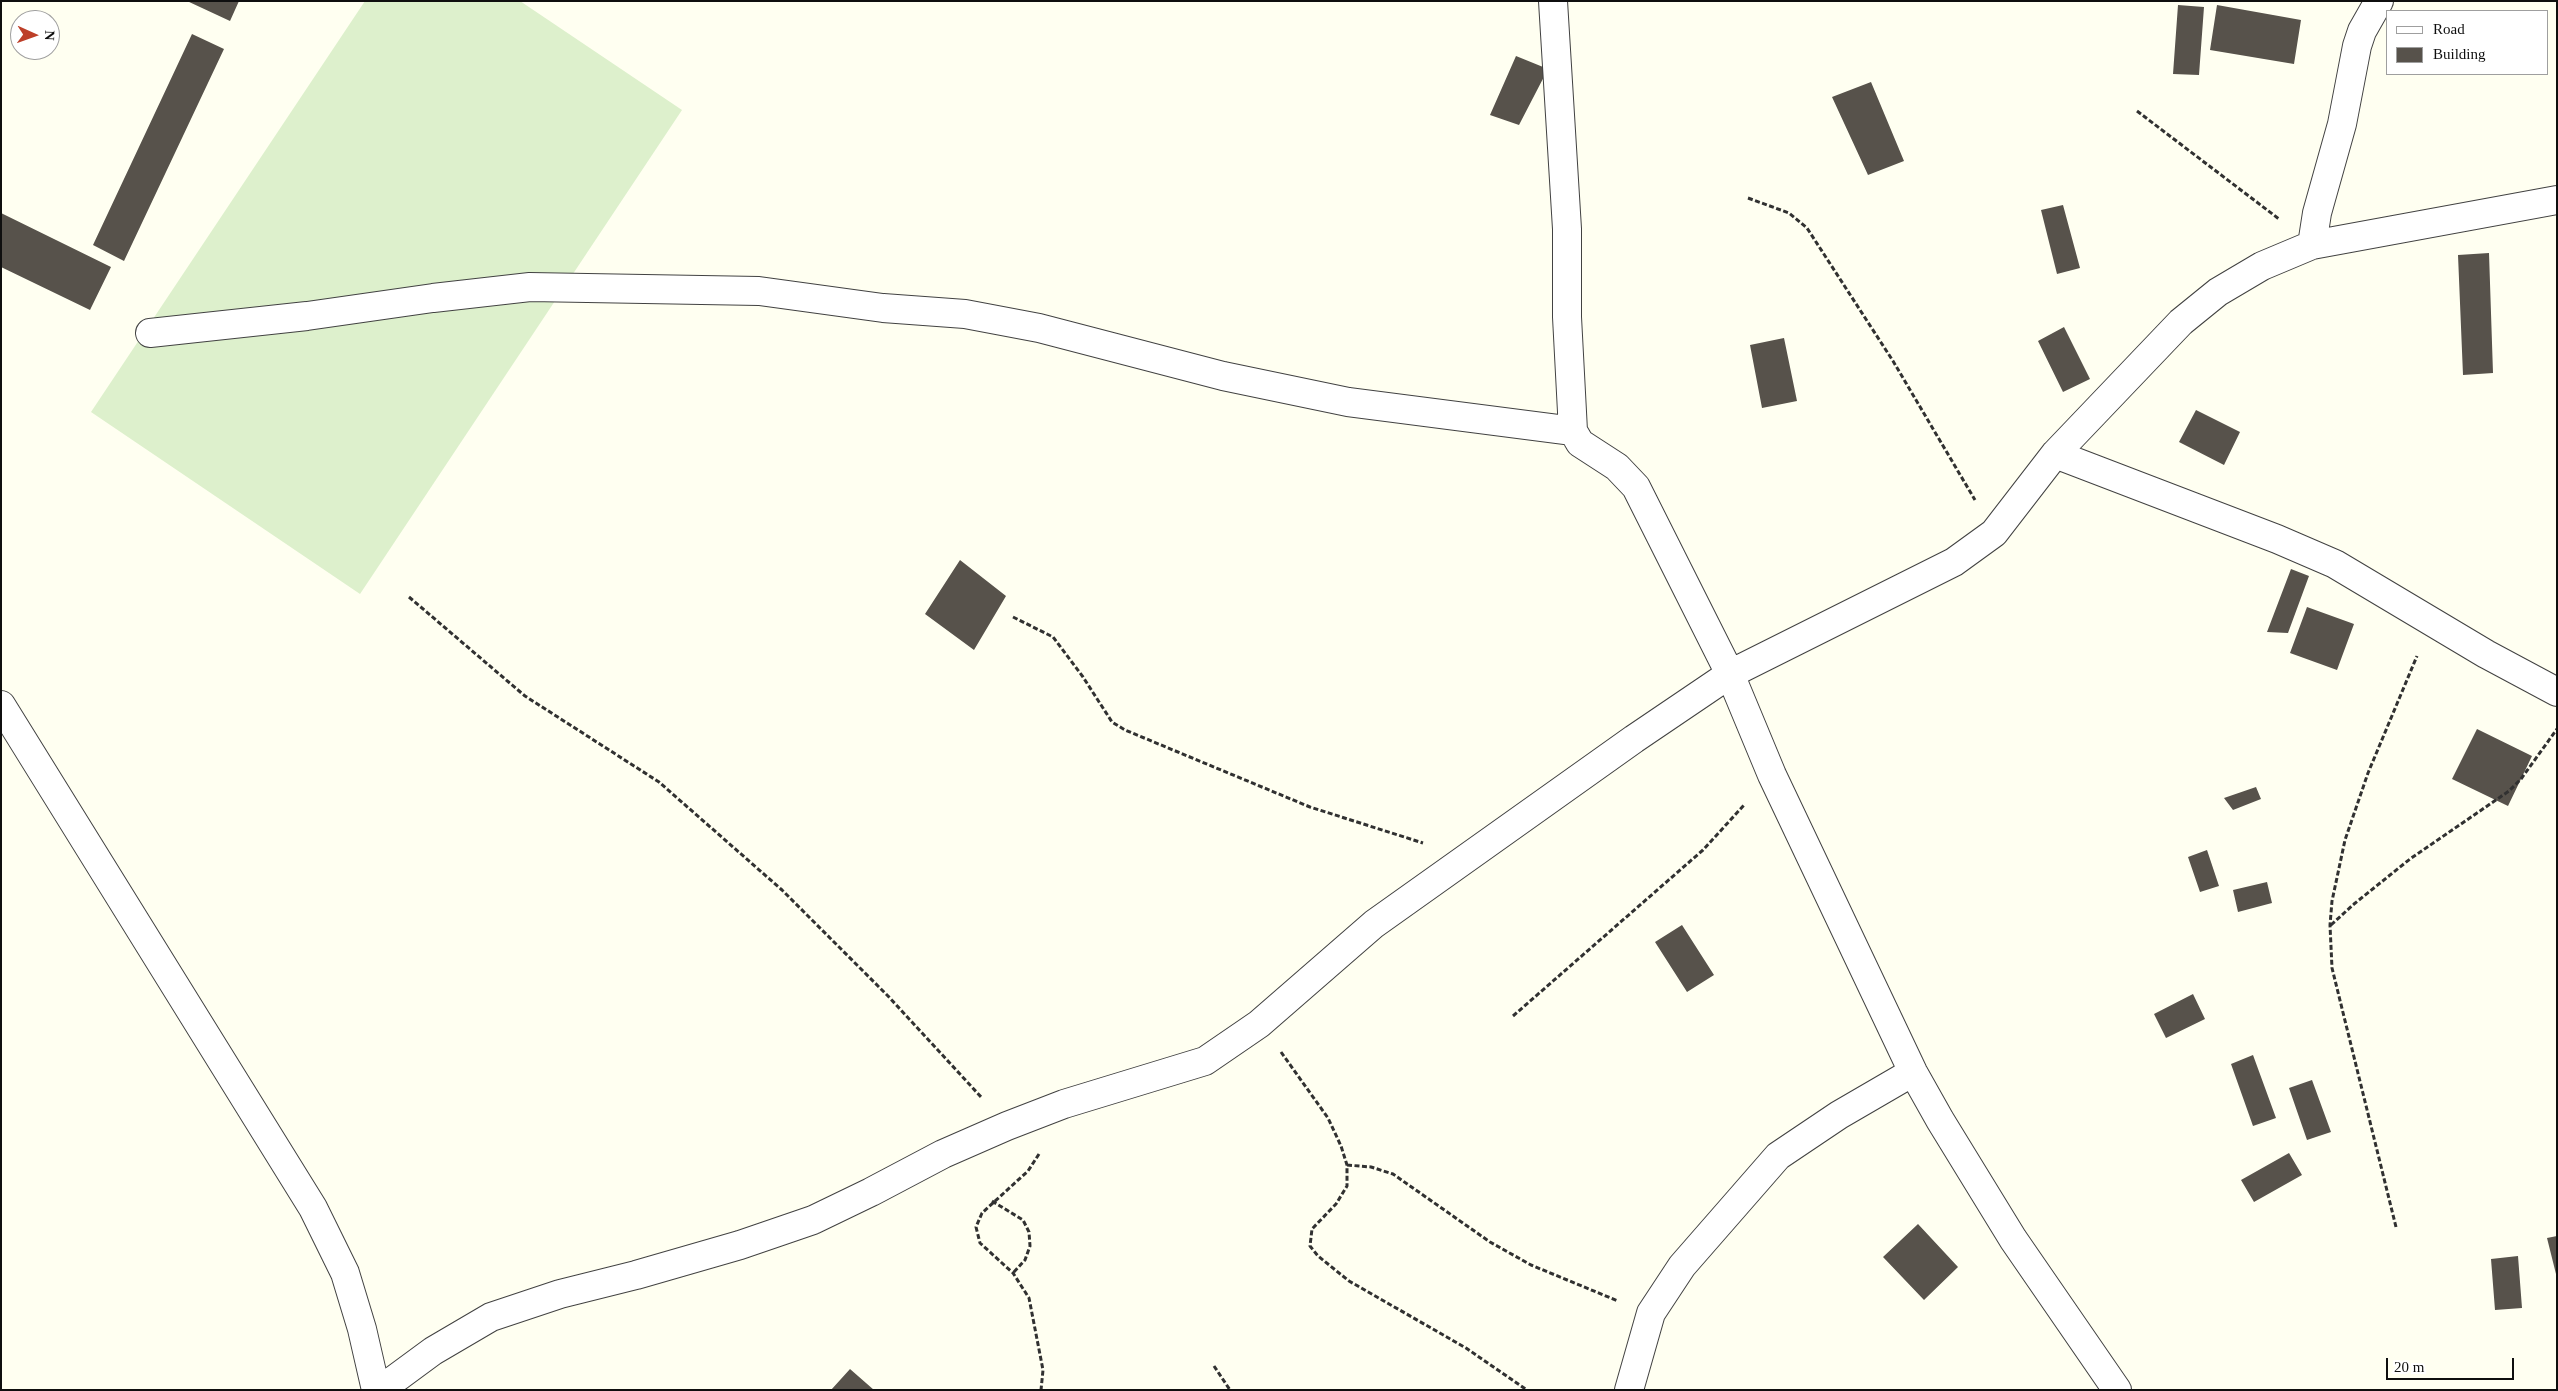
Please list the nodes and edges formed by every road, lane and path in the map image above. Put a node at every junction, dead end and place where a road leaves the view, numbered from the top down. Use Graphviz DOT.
graph roads {
  1 [pos="1553,1"];
  2 [pos="2379,1"];
  3 [pos="2137,111"];
  4 [pos="1748,198"];
  5 [pos="2557,200"];
  6 [pos="2312,245"];
  7 [pos="150,333"];
  8 [pos="1573,431"];
  9 [pos="2055,454"];
  10 [pos="1994,533"];
  11 [pos="409,597"];
  12 [pos="1014,618"];
  13 [pos="2430,620"];
  14 [pos="1730,674"];
  15 [pos="2557,692"];
  16 [pos="1,705"];
  17 [pos="2557,729"];
  18 [pos="1772,775"];
  19 [pos="1466,858"];
  20 [pos="2330,925"];
  21 [pos="1513,1016"];
  22 [pos="1259,1024"];
  23 [pos="1913,1072"];
  24 [pos="1064,1104"];
  25 [pos="1007,1126"];
  26 [pos="1347,1165"];
  27 [pos="992,1201"];
  28 [pos="2396,1227"];
  29 [pos="1013,1273"];
  30 [pos="1651,1313"];
  31 [pos="1214,1366"];
  32 [pos="376,1390"];
  33 [pos="380,1390"];
  34 [pos="1041,1390"];
  35 [pos="1230,1390"];
  36 [pos="1527,1390"];
  37 [pos="1629,1390"];
  38 [pos="2117,1390"];
  1 -- 8 [label="street"];
  2 -- 6 [label="street"];
  3 -- 6 [label="path"];
  4 -- 10 [label="path"];
  5 -- 6 [label="street"];
  6 -- 9 [label="street"];
  7 -- 8 [label="street"];
  8 -- 14 [label="street"];
  9 -- 10 [label="street"];
  9 -- 13 [label="street"];
  10 -- 14 [label="street"];
  11 -- 25 [label="path"];
  12 -- 19 [label="path"];
  13 -- 15 [label="street"];
  13 -- 20 [label="path"];
  14 -- 18 [label="street"];
  14 -- 19 [label="street"];
  16 -- 32 [label="street"];
  17 -- 20 [label="path"];
  18 -- 21 [label="path"];
  18 -- 23 [label="street"];
  19 -- 22 [label="street"];
  20 -- 28 [label="path"];
  22 -- 24 [label="street"];
  22 -- 26 [label="path"];
  23 -- 30 [label="street"];
  23 -- 38 [label="street"];
  24 -- 25 [label="street"];
  24 -- 27 [label="path"];
  25 -- 33 [label="street"];
  26 -- 30 [label="path"];
  26 -- 36 [label="path"];
  27 -- 29 [label="path"];
  27 -- 29 [label="path"];
  29 -- 34 [label="path"];
  30 -- 37 [label="street"];
  31 -- 35 [label="path"];
}
